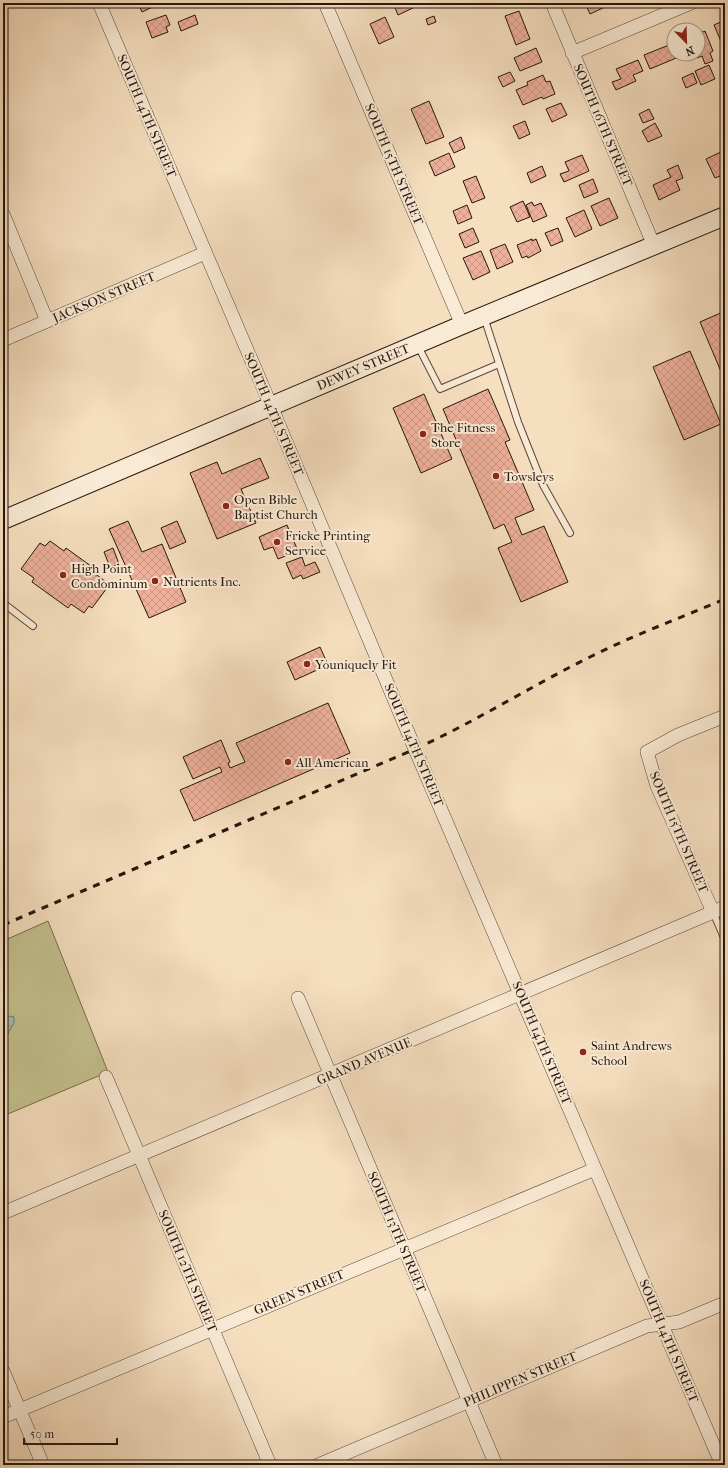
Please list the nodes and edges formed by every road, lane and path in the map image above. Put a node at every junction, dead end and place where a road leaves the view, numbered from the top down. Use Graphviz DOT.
graph roads {
  1 [pos="98,3"];
  2 [pos="325,3"];
  3 [pos="552,3"];
  4 [pos="691,3"];
  5 [pos="572,53"];
  6 [pos="3,214"];
  7 [pos="725,216"];
  8 [pos="654,246"];
  9 [pos="205,253"];
  10 [pos="484,316"];
  11 [pos="47,321"];
  12 [pos="462,325"];
  13 [pos="3,340"];
  14 [pos="417,344"];
  15 [pos="499,364"];
  16 [pos="271,406"];
  17 [pos="3,520"];
  18 [pos="570,533"];
  19 [pos="3,603"];
  20 [pos="33,626"];
  21 [pos="725,716"];
  22 [pos="725,907"];
  23 [pos="713,912"];
  24 [pos="725,940"];
  25 [pos="522,994"];
  26 [pos="298,998"];
  27 [pos="331,1075"];
  28 [pos="106,1077"];
  29 [pos="138,1155"];
  30 [pos="595,1169"];
  31 [pos="3,1212"];
  32 [pos="403,1248"];
  33 [pos="725,1303"];
  34 [pos="662,1324"];
  35 [pos="213,1329"];
  36 [pos="3,1371"];
  37 [pos="469,1400"];
  38 [pos="19,1410"];
  39 [pos="3,1417"];
  40 [pos="43,1465"];
  41 [pos="270,1465"];
  42 [pos="318,1465"];
  43 [pos="496,1465"];
  44 [pos="722,1465"];
  1 -- 9 [label="street, SOUTH 14TH STREET"];
  2 -- 12 [label="street, SOUTH 15TH STREET"];
  3 -- 5 [label="street, SOUTH 16TH STREET"];
  4 -- 5 [label="street"];
  5 -- 8 [label="street, SOUTH 16TH STREET"];
  6 -- 11 [label="street"];
  7 -- 8 [label="street, DEWEY STREET"];
  8 -- 10 [label="street, DEWEY STREET"];
  9 -- 11 [label="street, JACKSON STREET"];
  9 -- 16 [label="street, SOUTH 14TH STREET"];
  10 -- 12 [label="street, DEWEY STREET"];
  10 -- 15 [label="lane"];
  11 -- 13 [label="street, JACKSON STREET"];
  12 -- 14 [label="street, DEWEY STREET"];
  14 -- 15 [label="lane"];
  14 -- 16 [label="street, DEWEY STREET"];
  15 -- 18 [label="lane"];
  16 -- 17 [label="street, DEWEY STREET"];
  16 -- 25 [label="street, SOUTH 14TH STREET"];
  19 -- 20 [label="lane"];
  21 -- 23 [label="street, SOUTH 15TH STREET"];
  22 -- 23 [label="street, GRAND AVENUE"];
  23 -- 24 [label="lane"];
  23 -- 25 [label="street, GRAND AVENUE"];
  25 -- 27 [label="street, GRAND AVENUE"];
  25 -- 30 [label="street, SOUTH 14TH STREET"];
  26 -- 27 [label="street, SOUTH 13TH STREET"];
  27 -- 29 [label="street, GRAND AVENUE"];
  27 -- 32 [label="street, SOUTH 13TH STREET"];
  28 -- 29 [label="street, SOUTH 12TH STREET"];
  29 -- 31 [label="street, GRAND AVENUE"];
  29 -- 35 [label="street, SOUTH 12TH STREET"];
  30 -- 32 [label="street, GREEN STREET"];
  30 -- 34 [label="street, SOUTH 14TH STREET"];
  32 -- 35 [label="street, GREEN STREET"];
  32 -- 37 [label="street, SOUTH 13TH STREET"];
  33 -- 34 [label="street, PHILIPPEN STREET"];
  34 -- 37 [label="street, PHILIPPEN STREET"];
  34 -- 44 [label="street, SOUTH 14TH STREET"];
  35 -- 38 [label="street, GREEN STREET"];
  35 -- 41 [label="street, SOUTH 12TH STREET"];
  36 -- 38 [label="street"];
  37 -- 42 [label="street, PHILIPPEN STREET"];
  37 -- 43 [label="street, SOUTH 13TH STREET"];
  38 -- 39 [label="street, GREEN STREET"];
  38 -- 40 [label="street"];
}
